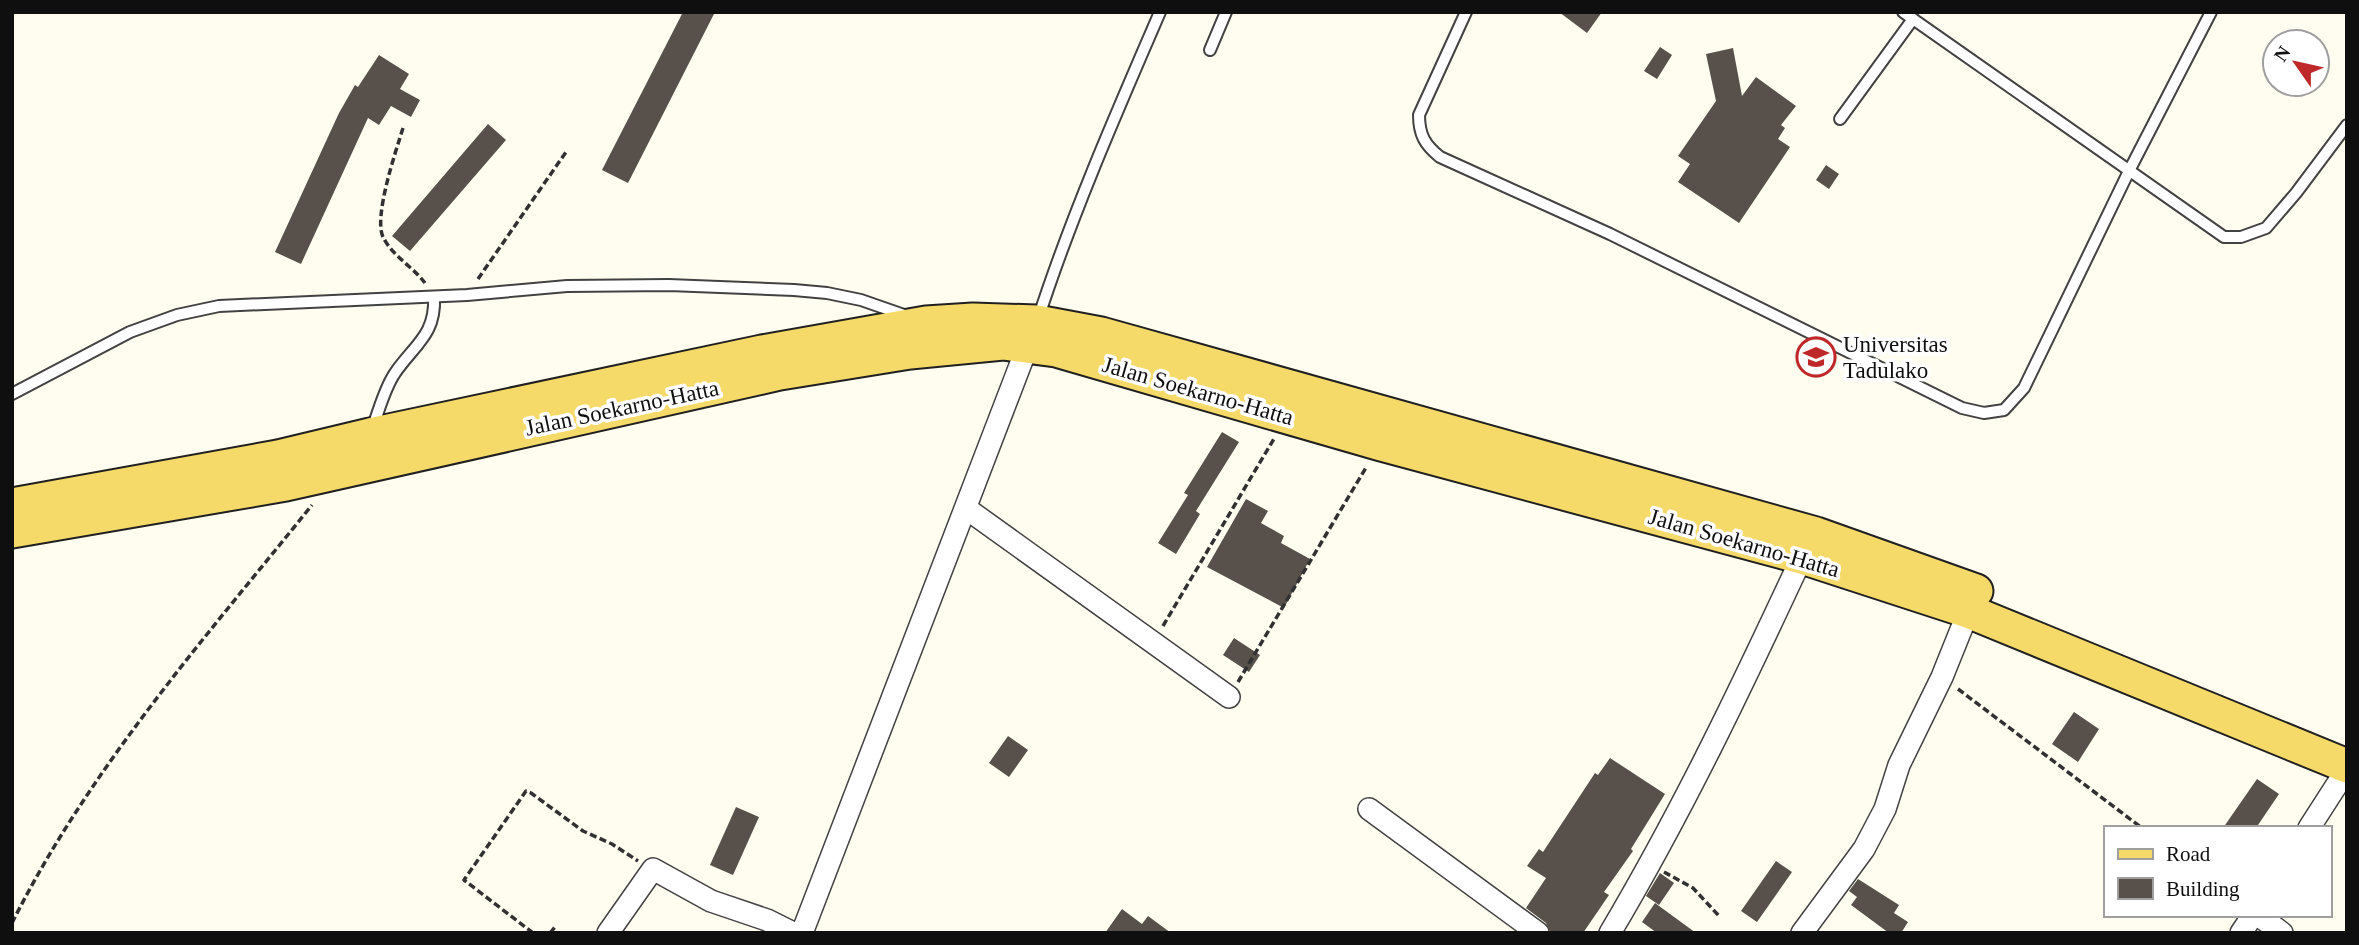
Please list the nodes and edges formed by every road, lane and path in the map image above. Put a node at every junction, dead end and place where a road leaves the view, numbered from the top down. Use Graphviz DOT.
graph roads {
  1 [pos="1160,12"];
  2 [pos="1226,12"];
  3 [pos="1466,12"];
  4 [pos="2211,12"];
  5 [pos="1908,15"];
  6 [pos="1210,50"];
  7 [pos="1840,119"];
  8 [pos="2347,125"];
  9 [pos="403,128"];
  10 [pos="566,152"];
  11 [pos="2129,171"];
  12 [pos="467,295"];
  13 [pos="434,297"];
  14 [pos="926,323"];
  15 [pos="1033,334"];
  16 [pos="12,394"];
  17 [pos="1287,417"];
  18 [pos="389,441"];
  19 [pos="1381,444"];
  20 [pos="314,502"];
  21 [pos="12,505"];
  22 [pos="967,509"];
  23 [pos="12,531"];
  24 [pos="1802,557"];
  25 [pos="1973,601"];
  26 [pos="1154,642"];
  27 [pos="1942,677"];
  28 [pos="1229,697"];
  29 [pos="2347,741"];
  30 [pos="2347,767"];
  31 [pos="1369,808"];
  32 [pos="2139,826"];
  33 [pos="2310,826"];
  34 [pos="1650,865"];
  35 [pos="652,870"];
  36 [pos="1720,917"];
  37 [pos="2254,917"];
  38 [pos="2259,917"];
  39 [pos="12,923"];
  40 [pos="555,927"];
  41 [pos="533,933"];
  42 [pos="550,933"];
  43 [pos="608,933"];
  44 [pos="793,933"];
  45 [pos="802,933"];
  46 [pos="1538,933"];
  47 [pos="1610,933"];
  48 [pos="1801,933"];
  49 [pos="2241,933"];
  50 [pos="2282,933"];
  1 -- 15 [label="lane"];
  2 -- 6 [label="lane"];
  3 -- 11 [label="lane"];
  4 -- 11 [label="lane"];
  5 -- 7 [label="lane"];
  5 -- 11 [label="lane"];
  8 -- 11 [label="lane"];
  9 -- 13 [label="path"];
  10 -- 12 [label="path"];
  12 -- 13 [label="lane"];
  12 -- 14 [label="lane"];
  13 -- 16 [label="lane"];
  13 -- 18 [label="lane"];
  14 -- 15 [label="main road, Jalan Soekarno-Hatta"];
  14 -- 18 [label="main road, Jalan Soekarno-Hatta"];
  15 -- 17 [label="main road, Jalan Soekarno-Hatta"];
  15 -- 18 [label="main road, Jalan Soekarno-Hatta"];
  15 -- 22 [label="street"];
  15 -- 25 [label="main road, Jalan Soekarno-Hatta"];
  17 -- 19 [label="main road, Jalan Soekarno-Hatta"];
  17 -- 26 [label="path"];
  18 -- 21 [label="main road, Jalan Soekarno-Hatta"];
  18 -- 23 [label="main road, Jalan Soekarno-Hatta"];
  19 -- 24 [label="main road, Jalan Soekarno-Hatta"];
  19 -- 28 [label="path"];
  20 -- 39 [label="path"];
  22 -- 26 [label="street"];
  22 -- 45 [label="street"];
  24 -- 25 [label="main road, Jalan Soekarno-Hatta"];
  24 -- 34 [label="street"];
  25 -- 27 [label="street"];
  25 -- 29 [label="main road, Jalan Soekarno-Hatta"];
  25 -- 30 [label="main road, Jalan Soekarno-Hatta"];
  26 -- 28 [label="street"];
  27 -- 32 [label="path"];
  27 -- 48 [label="street"];
  30 -- 33 [label="street"];
  31 -- 46 [label="street"];
  34 -- 36 [label="path"];
  34 -- 47 [label="street"];
  35 -- 41 [label="path"];
  35 -- 43 [label="street"];
  35 -- 44 [label="street"];
  37 -- 49 [label="street"];
  38 -- 50 [label="street"];
  40 -- 42 [label="path"];
}
